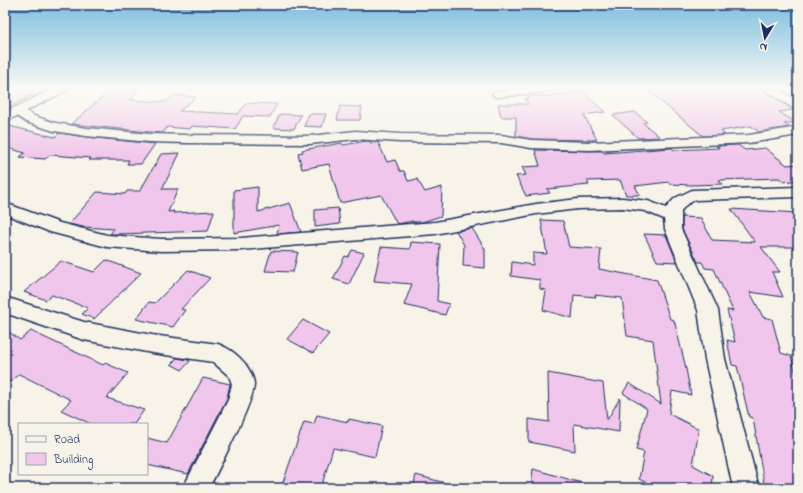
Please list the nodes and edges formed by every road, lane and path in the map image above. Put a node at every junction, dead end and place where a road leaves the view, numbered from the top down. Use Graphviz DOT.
graph roads {
  1 [pos="11,114"];
  2 [pos="798,131"];
  3 [pos="798,192"];
  4 [pos="5,208"];
  5 [pos="671,216"];
  6 [pos="5,305"];
  7 [pos="196,488"];
  8 [pos="746,488"];
  1 -- 2 [label="street"];
  3 -- 5 [label="street"];
  4 -- 5 [label="street"];
  5 -- 8 [label="street"];
  6 -- 7 [label="street"];
}
